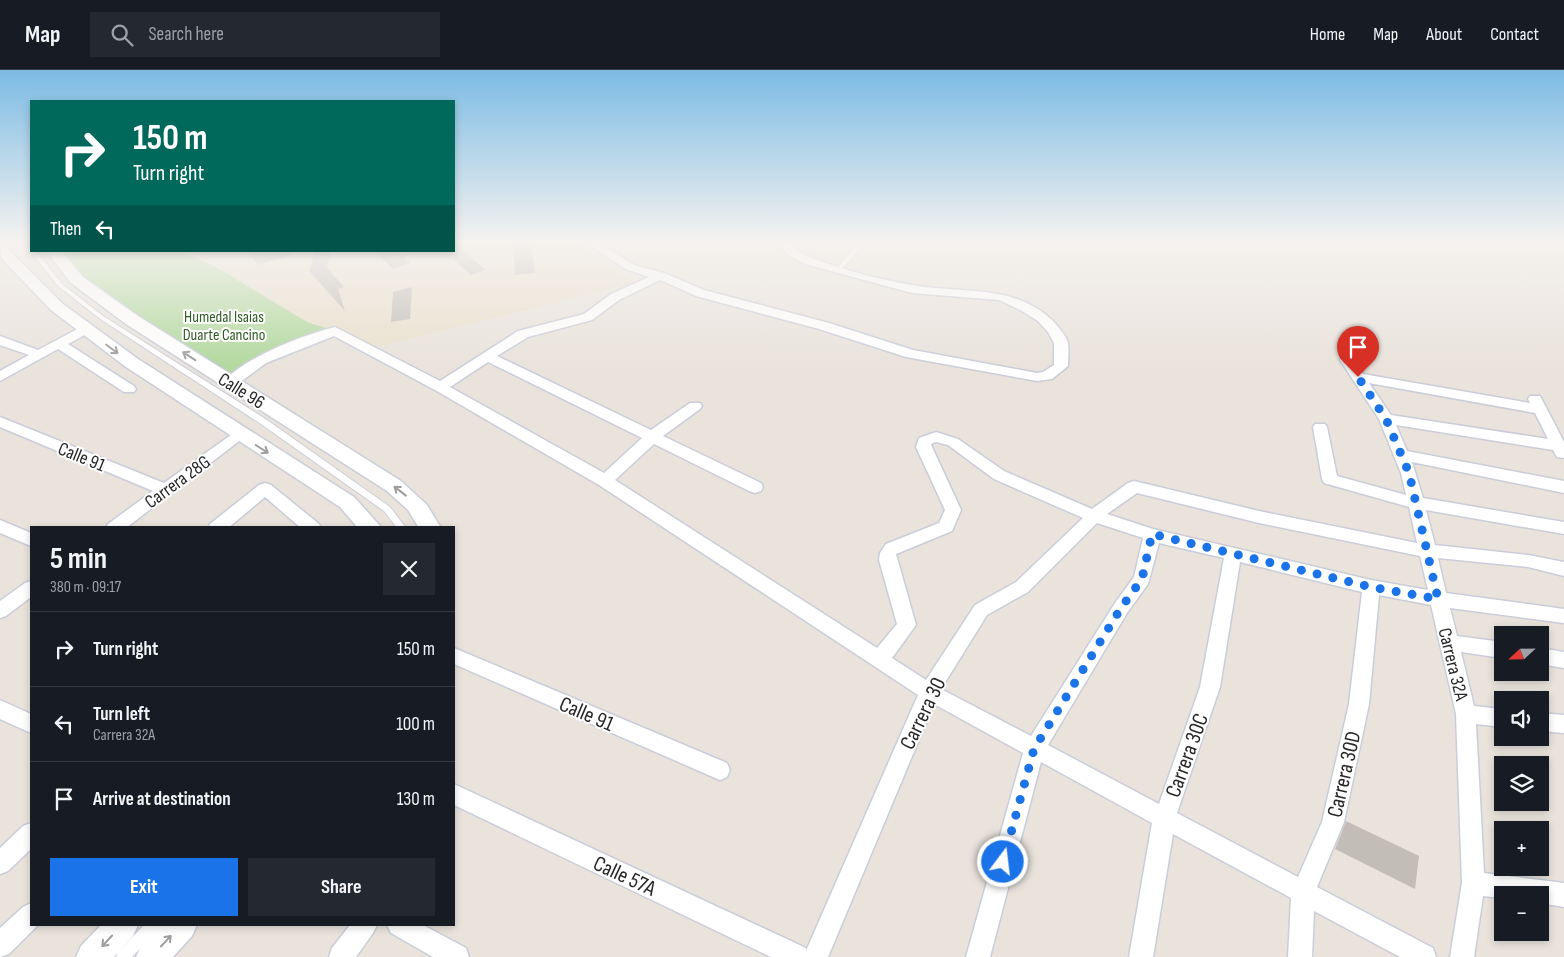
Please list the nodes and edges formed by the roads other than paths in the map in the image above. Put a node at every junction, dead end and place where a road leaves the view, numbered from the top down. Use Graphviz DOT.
graph roads {
  1 [pos="33,283"];
  2 [pos="60,283"];
  3 [pos="82,283"];
  4 [pos="644,283"];
  5 [pos="677,283"];
  6 [pos="890,283"];
  7 [pos="85,329"];
  8 [pos="0,340"];
  9 [pos="59,344"];
  10 [pos="40,355"];
  11 [pos="488,357"];
  12 [pos="1347,360"];
  13 [pos="0,377"];
  14 [pos="1358,377"];
  15 [pos="230,382"];
  16 [pos="440,387"];
  17 [pos="129,389"];
  18 [pos="695,406"];
  19 [pos="1386,419"];
  20 [pos="0,422"];
  21 [pos="1320,427"];
  22 [pos="240,435"];
  23 [pos="653,436"];
  24 [pos="1562,450"];
  25 [pos="1402,455"];
  26 [pos="605,482"];
  27 [pos="755,487"];
  28 [pos="1564,487"];
  29 [pos="165,490"];
  30 [pos="1416,503"];
  31 [pos="1093,516"];
  32 [pos="0,526"];
  33 [pos="117,526"];
  34 [pos="219,526"];
  35 [pos="311,526"];
  36 [pos="369,526"];
  37 [pos="400,526"];
  38 [pos="429,526"];
  39 [pos="1564,528"];
  40 [pos="1152,534"];
  41 [pos="30,540"];
  42 [pos="1427,551"];
  43 [pos="1233,554"];
  44 [pos="1564,569"];
  45 [pos="1371,587"];
  46 [pos="30,589"];
  47 [pos="1438,599"];
  48 [pos="0,611"];
  49 [pos="1564,616"];
  50 [pos="1448,642"];
  51 [pos="1494,649"];
  52 [pos="455,656"];
  53 [pos="1549,658"];
  54 [pos="879,660"];
  55 [pos="1564,660"];
  56 [pos="929,692"];
  57 [pos="0,709"];
  58 [pos="1466,714"];
  59 [pos="1494,717"];
  60 [pos="1549,723"];
  61 [pos="30,724"];
  62 [pos="1564,724"];
  63 [pos="1034,749"];
  64 [pos="720,770"];
  65 [pos="455,794"];
  66 [pos="1164,819"];
  67 [pos="30,835"];
  68 [pos="0,863"];
  69 [pos="1472,883"];
  70 [pos="1303,892"];
  71 [pos="1564,895"];
  72 [pos="30,916"];
  73 [pos="121,926"];
  74 [pos="153,926"];
  75 [pos="180,926"];
  76 [pos="364,926"];
  77 [pos="401,926"];
  78 [pos="0,944"];
  79 [pos="92,957"];
  80 [pos="123,957"];
  81 [pos="152,957"];
  82 [pos="341,957"];
  83 [pos="457,957"];
  84 [pos="797,957"];
  85 [pos="816,957"];
  86 [pos="978,957"];
  87 [pos="1141,957"];
  88 [pos="1300,957"];
  89 [pos="1424,957"];
  90 [pos="1462,957"];
  1 -- 7 [label="street, Calle 96"];
  2 -- 37 [label="lane"];
  15 -- 3 [label="street, Calle 96, one-way"];
  4 -- 11 [label="street"];
  5 -- 6 [label="street"];
  7 -- 9 [label="street"];
  7 -- 22 [label="street, Calle 96, one-way"];
  8 -- 10 [label="street"];
  9 -- 10 [label="street"];
  9 -- 17 [label="street"];
  10 -- 13 [label="street"];
  11 -- 16 [label="street"];
  11 -- 23 [label="street"];
  12 -- 14 [label="street, Carrera 32A"];
  14 -- 19 [label="street, Carrera 32A"];
  14 -- 24 [label="street"];
  15 -- 16 [label="street"];
  38 -- 15 [label="street, Calle 96, one-way"];
  16 -- 26 [label="street"];
  18 -- 23 [label="street"];
  19 -- 24 [label="street"];
  19 -- 25 [label="street, Carrera 32A"];
  20 -- 29 [label="street, Calle 91"];
  21 -- 30 [label="street"];
  22 -- 29 [label="street, Carrera 28G"];
  22 -- 36 [label="street, Calle 96, one-way"];
  23 -- 26 [label="street"];
  23 -- 27 [label="street"];
  25 -- 28 [label="street"];
  25 -- 30 [label="street, Carrera 32A"];
  26 -- 54 [label="street"];
  29 -- 33 [label="street, Carrera 28G"];
  30 -- 39 [label="street"];
  30 -- 42 [label="street, Carrera 32A"];
  31 -- 40 [label="street"];
  31 -- 42 [label="street"];
  31 -- 54 [label="street"];
  31 -- 56 [label="street, Carrera 30"];
  32 -- 41 [label="street"];
  34 -- 35 [label="street"];
  40 -- 43 [label="street"];
  40 -- 63 [label="street"];
  42 -- 44 [label="street"];
  42 -- 47 [label="street, Carrera 32A"];
  43 -- 45 [label="street"];
  43 -- 66 [label="street, Carrera 30C"];
  45 -- 47 [label="street"];
  45 -- 70 [label="street, Carrera 30D"];
  46 -- 48 [label="street"];
  47 -- 49 [label="street"];
  47 -- 50 [label="street, Carrera 32A"];
  50 -- 51 [label="street"];
  50 -- 58 [label="street, Carrera 32A"];
  52 -- 64 [label="street, Calle 91"];
  53 -- 55 [label="street"];
  54 -- 56 [label="street"];
  56 -- 63 [label="street"];
  56 -- 85 [label="street, Carrera 30"];
  57 -- 61 [label="street"];
  58 -- 59 [label="street"];
  58 -- 69 [label="street, Carrera 32A"];
  60 -- 62 [label="street"];
  63 -- 66 [label="street"];
  63 -- 86 [label="street"];
  65 -- 84 [label="street, Calle 57A"];
  66 -- 70 [label="street"];
  66 -- 87 [label="street, Carrera 30C"];
  67 -- 68 [label="street"];
  69 -- 71 [label="street"];
  69 -- 90 [label="street, Carrera 32A"];
  70 -- 88 [label="street, Carrera 30D"];
  70 -- 89 [label="street"];
  72 -- 78 [label="street"];
  73 -- 79 [label="street, one-way"];
  74 -- 80 [label="lane"];
  81 -- 75 [label="street, one-way"];
  76 -- 82 [label="street"];
  77 -- 83 [label="street"];
}
